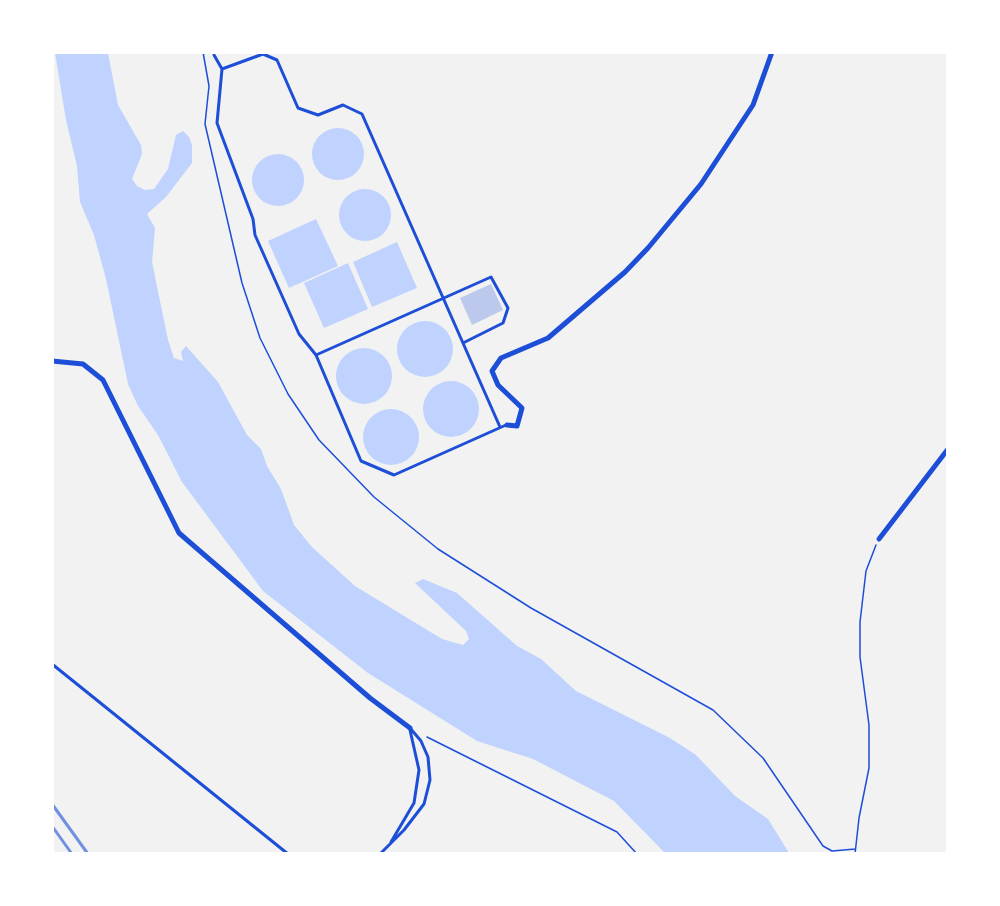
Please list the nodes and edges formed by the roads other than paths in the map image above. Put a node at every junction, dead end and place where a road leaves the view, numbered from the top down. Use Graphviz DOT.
graph roads {
  1 [pos="772,52"];
  2 [pos="214,55"];
  3 [pos="222,69"];
  4 [pos="443,298"];
  5 [pos="463,343"];
  6 [pos="316,355"];
  7 [pos="52,361"];
  8 [pos="503,426"];
  9 [pos="948,449"];
  10 [pos="879,539"];
  11 [pos="52,664"];
  12 [pos="410,728"];
  13 [pos="388,846"];
  14 [pos="288,854"];
  15 [pos="382,854"];
  1 -- 8 [label="street"];
  2 -- 3 [label="lane"];
  3 -- 4 [label="lane"];
  3 -- 6 [label="lane"];
  4 -- 5 [label="lane"];
  4 -- 5 [label="lane"];
  4 -- 6 [label="lane"];
  5 -- 8 [label="lane"];
  6 -- 8 [label="lane"];
  7 -- 12 [label="street"];
  9 -- 10 [label="street"];
  11 -- 14 [label="lane"];
  12 -- 13 [label="lane"];
  12 -- 13 [label="lane"];
  13 -- 15 [label="lane"];
}
